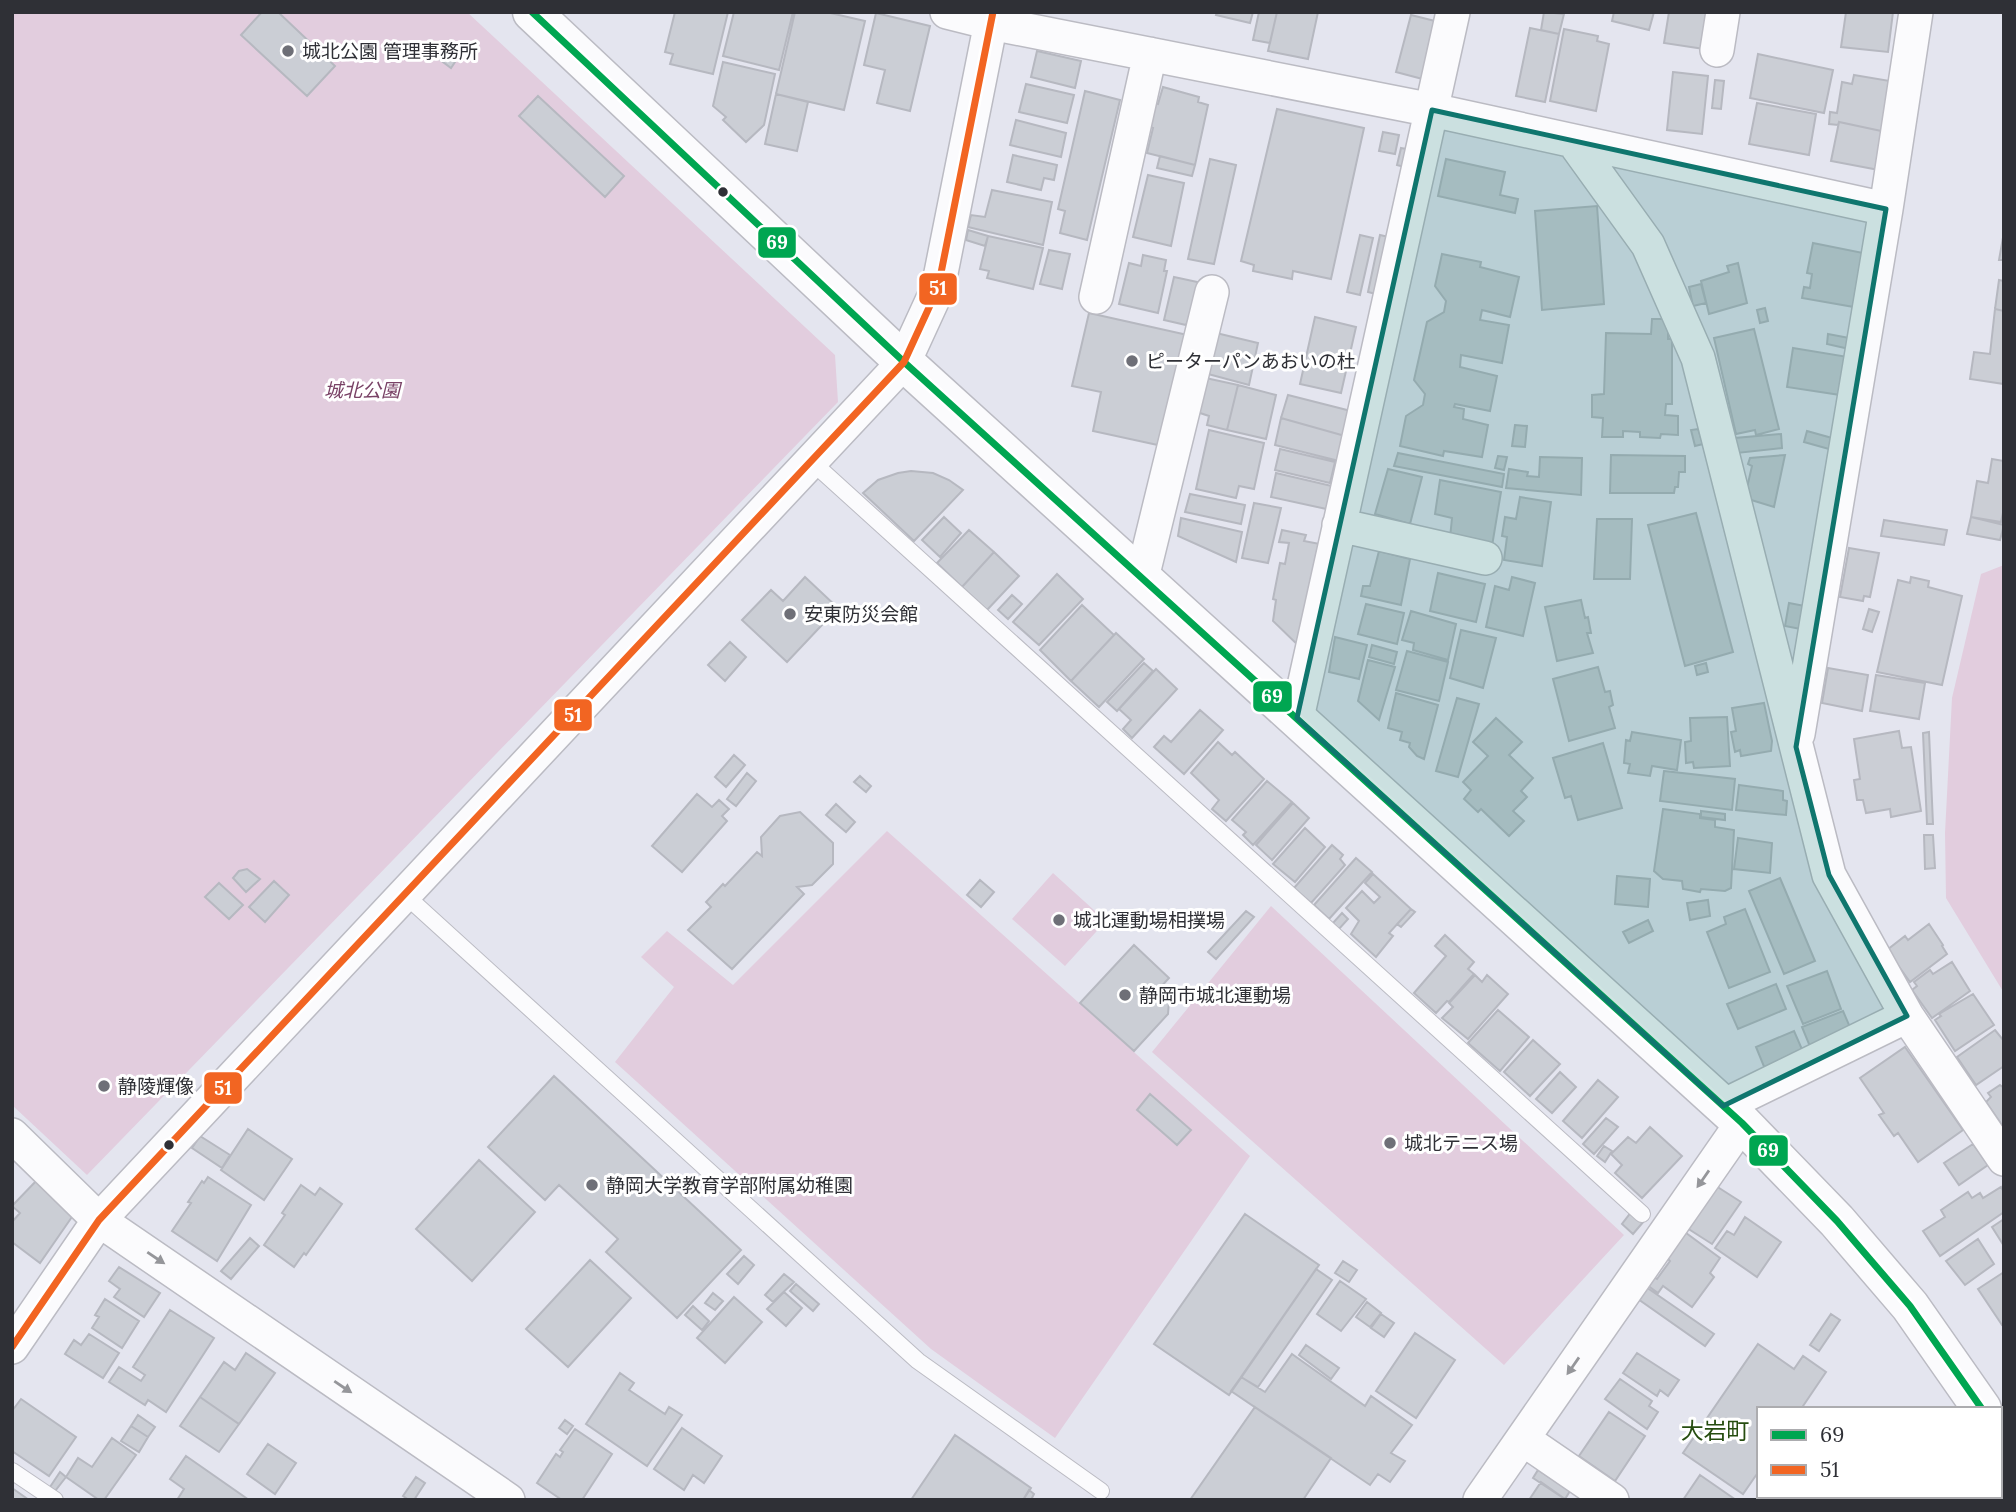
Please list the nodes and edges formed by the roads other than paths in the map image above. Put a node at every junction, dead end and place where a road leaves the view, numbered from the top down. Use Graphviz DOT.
graph roads {
  1 [pos="532,12"];
  2 [pos="947,12"];
  3 [pos="1453,12"];
  4 [pos="1723,12"];
  5 [pos="1916,12"];
  6 [pos="992,18"];
  7 [pos="1063,24"];
  8 [pos="1717,50"];
  9 [pos="1150,54"];
  10 [pos="1432,110"];
  11 [pos="1573,141"];
  12 [pos="1886,209"];
  13 [pos="1212,292"];
  14 [pos="1096,297"];
  15 [pos="904,362"];
  16 [pos="811,461"];
  17 [pos="1339,526"];
  18 [pos="1485,558"];
  19 [pos="1142,578"];
  20 [pos="1297,718"];
  21 [pos="1796,747"];
  22 [pos="404,894"];
  23 [pos="1907,1016"];
  24 [pos="1732,1114"];
  25 [pos="12,1135"];
  26 [pos="2004,1159"];
  27 [pos="1642,1214"];
  28 [pos="99,1220"];
  29 [pos="12,1347"];
  30 [pos="1981,1407"];
  31 [pos="1522,1439"];
  32 [pos="12,1471"];
  33 [pos="1101,1491"];
  34 [pos="55,1500"];
  35 [pos="508,1500"];
  36 [pos="1480,1500"];
  37 [pos="1612,1500"];
  1 -- 15 [label="street"];
  2 -- 6 [label="street"];
  3 -- 10 [label="street"];
  4 -- 8 [label="street"];
  5 -- 12 [label="street"];
  6 -- 7 [label="street"];
  6 -- 15 [label="street"];
  7 -- 9 [label="street"];
  9 -- 10 [label="street"];
  9 -- 14 [label="street"];
  10 -- 11 [label="street"];
  10 -- 17 [label="street"];
  11 -- 12 [label="street"];
  11 -- 21 [label="street"];
  12 -- 21 [label="street"];
  13 -- 19 [label="street"];
  15 -- 16 [label="street"];
  15 -- 19 [label="street"];
  16 -- 22 [label="street"];
  16 -- 27 [label="lane"];
  17 -- 18 [label="street"];
  17 -- 20 [label="street"];
  19 -- 20 [label="street"];
  20 -- 24 [label="street"];
  21 -- 23 [label="street"];
  22 -- 28 [label="street"];
  22 -- 33 [label="lane"];
  23 -- 24 [label="street"];
  23 -- 26 [label="street"];
  24 -- 30 [label="street"];
  24 -- 31 [label="street, one-way"];
  25 -- 28 [label="street"];
  28 -- 29 [label="street"];
  28 -- 35 [label="street, one-way"];
  31 -- 36 [label="street"];
  31 -- 37 [label="street"];
  32 -- 34 [label="lane"];
}
